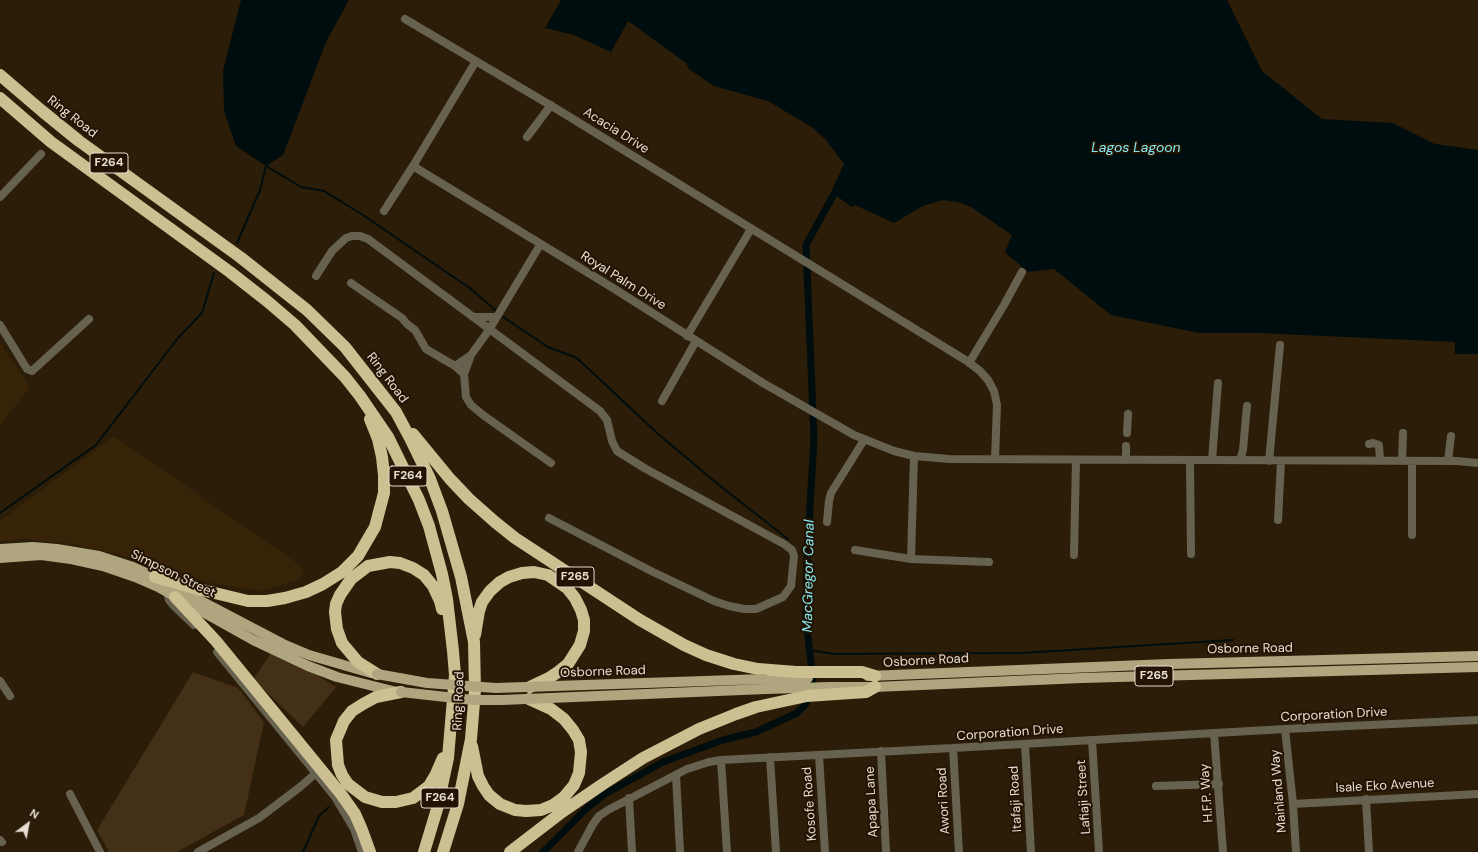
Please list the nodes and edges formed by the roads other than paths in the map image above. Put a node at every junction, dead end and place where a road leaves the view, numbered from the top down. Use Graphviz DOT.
graph roads {
  1 [pos="405,19"];
  2 [pos="476,61"];
  3 [pos="0,75"];
  4 [pos="0,98"];
  5 [pos="550,105"];
  6 [pos="527,137"];
  7 [pos="40,154"];
  8 [pos="413,166"];
  9 [pos="0,197"];
  10 [pos="384,211"];
  11 [pos="751,229"];
  12 [pos="540,245"];
  13 [pos="1022,272"];
  14 [pos="316,276"];
  15 [pos="352,283"];
  16 [pos="474,316"];
  17 [pos="496,317"];
  18 [pos="89,318"];
  19 [pos="0,325"];
  20 [pos="489,330"];
  21 [pos="686,336"];
  22 [pos="696,341"];
  23 [pos="1280,345"];
  24 [pos="471,355"];
  25 [pos="970,363"];
  26 [pos="454,366"];
  27 [pos="464,374"];
  28 [pos="1218,382"];
  29 [pos="360,396"];
  30 [pos="662,401"];
  31 [pos="1248,406"];
  32 [pos="396,412"];
  33 [pos="1128,414"];
  34 [pos="1127,433"];
  35 [pos="1403,433"];
  36 [pos="1451,436"];
  37 [pos="864,440"];
  38 [pos="1369,444"];
  39 [pos="1126,446"];
  40 [pos="914,456"];
  41 [pos="996,459"];
  42 [pos="1076,460"];
  43 [pos="1126,460"];
  44 [pos="1190,460"];
  45 [pos="1212,460"];
  46 [pos="1240,460"];
  47 [pos="1269,461"];
  48 [pos="1281,461"];
  49 [pos="1380,461"];
  50 [pos="1402,461"];
  51 [pos="1412,461"];
  52 [pos="1448,461"];
  53 [pos="551,463"];
  54 [pos="1478,463"];
  55 [pos="549,518"];
  56 [pos="1278,520"];
  57 [pos="828,522"];
  58 [pos="1412,535"];
  59 [pos="0,549"];
  60 [pos="855,550"];
  61 [pos="1191,554"];
  62 [pos="1074,555"];
  63 [pos="0,558"];
  64 [pos="911,559"];
  65 [pos="989,562"];
  66 [pos="155,577"];
  67 [pos="171,595"];
  68 [pos="451,632"];
  69 [pos="474,642"];
  70 [pos="1478,656"];
  71 [pos="1478,667"];
  72 [pos="377,674"];
  73 [pos="0,681"];
  74 [pos="875,682"];
  75 [pos="829,683"];
  76 [pos="797,684"];
  77 [pos="530,687"];
  78 [pos="400,692"];
  79 [pos="10,696"];
  80 [pos="528,699"];
  81 [pos="1478,720"];
  82 [pos="1285,729"];
  83 [pos="1214,733"];
  84 [pos="471,739"];
  85 [pos="1092,740"];
  86 [pos="448,743"];
  87 [pos="1025,744"];
  88 [pos="953,748"];
  89 [pos="881,751"];
  90 [pos="819,755"];
  91 [pos="770,757"];
  92 [pos="721,760"];
  93 [pos="316,773"];
  94 [pos="676,775"];
  95 [pos="1219,784"];
  96 [pos="1156,786"];
  97 [pos="70,794"];
  98 [pos="1478,794"];
  99 [pos="629,798"];
  100 [pos="1366,799"];
  101 [pos="1293,804"];
  102 [pos="100,852"];
  103 [pos="198,852"];
  104 [pos="362,852"];
  105 [pos="370,852"];
  106 [pos="424,852"];
  107 [pos="443,852"];
  108 [pos="510,852"];
  109 [pos="578,852"];
  110 [pos="632,852"];
  111 [pos="680,852"];
  112 [pos="727,852"];
  113 [pos="776,852"];
  114 [pos="825,852"];
  115 [pos="886,852"];
  116 [pos="959,852"];
  117 [pos="1031,852"];
  118 [pos="1099,852"];
  119 [pos="1223,852"];
  120 [pos="1296,852"];
  121 [pos="1368,852"];
  1 -- 2 [label="street, Acacia Drive"];
  2 -- 5 [label="street, Acacia Drive"];
  2 -- 8 [label="street"];
  3 -- 32 [label="highway, Ring Road / F264"];
  4 -- 29 [label="highway, Ring Road / F264"];
  5 -- 6 [label="street"];
  5 -- 11 [label="street, Acacia Drive"];
  7 -- 9 [label="street"];
  8 -- 10 [label="street"];
  8 -- 12 [label="street, Royal Palm Drive"];
  11 -- 21 [label="street"];
  11 -- 25 [label="street, Acacia Drive"];
  12 -- 17 [label="street"];
  12 -- 21 [label="street, Royal Palm Drive"];
  13 -- 25 [label="street"];
  14 -- 16 [label="street"];
  15 -- 26 [label="street"];
  16 -- 17 [label="street"];
  16 -- 20 [label="street"];
  17 -- 20 [label="street"];
  18 -- 19 [label="street"];
  20 -- 24 [label="street"];
  20 -- 55 [label="street"];
  21 -- 22 [label="street, Royal Palm Drive"];
  22 -- 30 [label="street"];
  22 -- 37 [label="street, Royal Palm Drive"];
  23 -- 47 [label="street"];
  24 -- 26 [label="street"];
  24 -- 27 [label="street"];
  25 -- 41 [label="street, Acacia Drive"];
  26 -- 27 [label="street"];
  27 -- 53 [label="street"];
  28 -- 45 [label="street"];
  29 -- 66 [label="highway"];
  29 -- 68 [label="highway, Ring Road / F264"];
  31 -- 46 [label="street"];
  32 -- 69 [label="highway, Ring Road / F264"];
  32 -- 76 [label="highway, F265"];
  33 -- 34 [label="street"];
  35 -- 50 [label="street"];
  36 -- 52 [label="street"];
  37 -- 40 [label="street, Royal Palm Drive"];
  37 -- 57 [label="street"];
  38 -- 49 [label="street"];
  39 -- 43 [label="street"];
  40 -- 41 [label="street, Royal Palm Drive"];
  40 -- 64 [label="street"];
  41 -- 42 [label="street, Royal Palm Drive"];
  42 -- 43 [label="street, Royal Palm Drive"];
  42 -- 62 [label="street"];
  43 -- 44 [label="street, Royal Palm Drive"];
  44 -- 45 [label="street, Royal Palm Drive"];
  44 -- 61 [label="street"];
  45 -- 46 [label="street, Royal Palm Drive"];
  46 -- 47 [label="street, Royal Palm Drive"];
  47 -- 48 [label="street, Royal Palm Drive"];
  48 -- 49 [label="street, Royal Palm Drive"];
  48 -- 56 [label="street"];
  49 -- 50 [label="street, Royal Palm Drive"];
  50 -- 51 [label="street, Royal Palm Drive"];
  51 -- 52 [label="street, Royal Palm Drive"];
  51 -- 58 [label="street"];
  52 -- 54 [label="street, Royal Palm Drive"];
  59 -- 66 [label="main road, Simpson Street"];
  60 -- 64 [label="street"];
  63 -- 67 [label="main road, Osborne Road"];
  64 -- 65 [label="street"];
  66 -- 72 [label="main road, Simpson Street"];
  67 -- 78 [label="main road, Osborne Road"];
  67 -- 93 [label="street"];
  67 -- 105 [label="highway"];
  68 -- 72 [label="highway"];
  68 -- 86 [label="highway, Ring Road / F264"];
  69 -- 77 [label="highway"];
  69 -- 84 [label="highway, Ring Road / F264"];
  70 -- 74 [label="main road, Osborne Road / F265"];
  71 -- 74 [label="main road, Osborne Road / F265"];
  72 -- 77 [label="main road, Osborne Road, bridge"];
  73 -- 79 [label="street"];
  74 -- 75 [label="highway, F265"];
  74 -- 75 [label="highway"];
  75 -- 76 [label="highway"];
  75 -- 76 [label="highway, F265"];
  76 -- 77 [label="main road, Osborne Road, bridge"];
  76 -- 80 [label="main road, Osborne Road / F265, bridge"];
  76 -- 108 [label="highway"];
  78 -- 80 [label="main road, Osborne Road / F265, bridge"];
  78 -- 86 [label="highway, F265"];
  80 -- 84 [label="highway"];
  81 -- 82 [label="street, Corporation Drive"];
  82 -- 83 [label="street, Corporation Drive"];
  82 -- 101 [label="street, Mainland Way"];
  83 -- 85 [label="street, Corporation Drive"];
  83 -- 95 [label="street, H.F.P. Way"];
  84 -- 107 [label="highway, Ring Road / F264"];
  85 -- 87 [label="street, Corporation Drive"];
  85 -- 118 [label="street, Lafiaji Street"];
  86 -- 106 [label="highway, Ring Road / F264"];
  87 -- 88 [label="street, Corporation Drive"];
  87 -- 117 [label="street, Itafaji Road"];
  88 -- 89 [label="street, Corporation Drive"];
  88 -- 116 [label="street, Awori Road"];
  89 -- 90 [label="street, Corporation Drive"];
  89 -- 115 [label="street, Apapa Lane"];
  90 -- 91 [label="street, Corporation Drive"];
  90 -- 114 [label="street, Kosofe Road"];
  91 -- 92 [label="street, Corporation Drive"];
  91 -- 113 [label="street"];
  92 -- 94 [label="street, Corporation Drive"];
  92 -- 112 [label="street"];
  93 -- 103 [label="street"];
  93 -- 104 [label="street"];
  94 -- 99 [label="street, Corporation Drive"];
  94 -- 111 [label="street"];
  95 -- 96 [label="street"];
  95 -- 119 [label="street, H.F.P. Way"];
  97 -- 102 [label="street"];
  98 -- 100 [label="street, Isale Eko Avenue"];
  99 -- 109 [label="street, Corporation Drive"];
  99 -- 110 [label="street"];
  100 -- 101 [label="street, Isale Eko Avenue"];
  100 -- 121 [label="street"];
  101 -- 120 [label="street, Mainland Way"];
}
